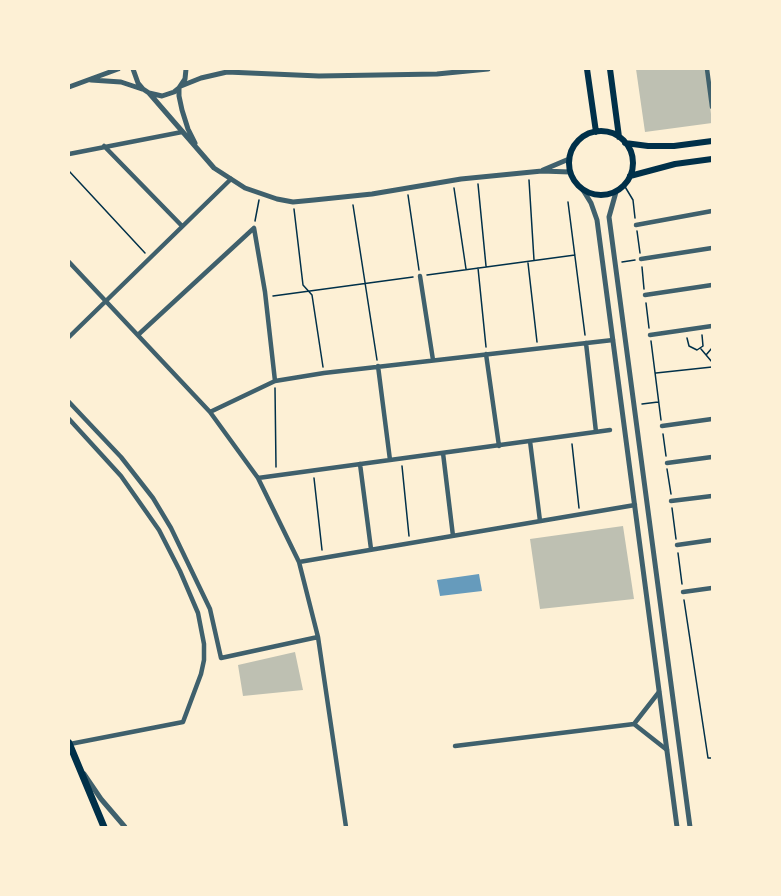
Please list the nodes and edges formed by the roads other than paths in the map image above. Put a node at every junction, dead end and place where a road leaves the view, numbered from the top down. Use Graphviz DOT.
graph roads {
  1 [pos="118,69"];
  2 [pos="133,69"];
  3 [pos="186,69"];
  4 [pos="219,69"];
  5 [pos="488,69"];
  6 [pos="587,69"];
  7 [pos="610,69"];
  8 [pos="707,69"];
  9 [pos="227,72"];
  10 [pos="91,80"];
  11 [pos="69,87"];
  12 [pos="180,87"];
  13 [pos="143,89"];
  14 [pos="149,93"];
  15 [pos="712,107"];
  16 [pos="182,132"];
  17 [pos="596,132"];
  18 [pos="619,137"];
  19 [pos="712,141"];
  20 [pos="625,143"];
  21 [pos="104,146"];
  22 [pos="200,152"];
  23 [pos="69,154"];
  24 [pos="569,159"];
  25 [pos="712,159"];
  26 [pos="542,171"];
  27 [pos="570,172"];
  28 [pos="630,176"];
  29 [pos="231,179"];
  30 [pos="583,190"];
  31 [pos="616,192"];
  32 [pos="712,211"];
  33 [pos="636,225"];
  34 [pos="182,226"];
  35 [pos="712,248"];
  36 [pos="641,259"];
  37 [pos="70,264"];
  38 [pos="420,276"];
  39 [pos="712,285"];
  40 [pos="645,295"];
  41 [pos="107,301"];
  42 [pos="712,326"];
  43 [pos="139,334"];
  44 [pos="650,334"];
  45 [pos="69,337"];
  46 [pos="613,340"];
  47 [pos="586,343"];
  48 [pos="486,354"];
  49 [pos="433,360"];
  50 [pos="378,366"];
  51 [pos="275,381"];
  52 [pos="69,402"];
  53 [pos="210,411"];
  54 [pos="69,418"];
  55 [pos="712,419"];
  56 [pos="662,426"];
  57 [pos="610,430"];
  58 [pos="596,432"];
  59 [pos="530,441"];
  60 [pos="499,446"];
  61 [pos="443,453"];
  62 [pos="712,457"];
  63 [pos="390,460"];
  64 [pos="667,463"];
  65 [pos="360,464"];
  66 [pos="258,478"];
  67 [pos="712,495"];
  68 [pos="671,501"];
  69 [pos="635,505"];
  70 [pos="540,521"];
  71 [pos="453,536"];
  72 [pos="712,540"];
  73 [pos="677,545"];
  74 [pos="371,549"];
  75 [pos="299,562"];
  76 [pos="712,588"];
  77 [pos="683,592"];
  78 [pos="318,637"];
  79 [pos="660,692"];
  80 [pos="634,724"];
  81 [pos="69,743"];
  82 [pos="455,746"];
  83 [pos="667,750"];
  84 [pos="80,769"];
  85 [pos="104,827"];
  86 [pos="125,827"];
  87 [pos="346,827"];
  88 [pos="677,827"];
  89 [pos="690,827"];
  1 -- 10 [label="street"];
  2 -- 13 [label="street"];
  3 -- 12 [label="street"];
  4 -- 9 [label="street"];
  5 -- 9 [label="street"];
  6 -- 17 [label="main road"];
  7 -- 18 [label="main road"];
  8 -- 15 [label="street"];
  9 -- 12 [label="street"];
  10 -- 11 [label="street"];
  10 -- 13 [label="street"];
  12 -- 14 [label="street"];
  12 -- 22 [label="street"];
  13 -- 14 [label="street"];
  14 -- 16 [label="street"];
  16 -- 21 [label="street"];
  16 -- 22 [label="street"];
  17 -- 18 [label="main road"];
  17 -- 24 [label="main road"];
  18 -- 20 [label="main road"];
  19 -- 20 [label="main road"];
  20 -- 28 [label="main road"];
  21 -- 23 [label="street"];
  21 -- 34 [label="street"];
  22 -- 29 [label="street"];
  24 -- 26 [label="street"];
  24 -- 27 [label="main road"];
  25 -- 28 [label="main road"];
  26 -- 27 [label="street"];
  26 -- 29 [label="street"];
  27 -- 30 [label="main road"];
  28 -- 31 [label="main road"];
  29 -- 34 [label="street"];
  30 -- 31 [label="main road"];
  30 -- 46 [label="street"];
  31 -- 89 [label="street"];
  32 -- 33 [label="street"];
  34 -- 41 [label="street"];
  35 -- 36 [label="street"];
  37 -- 41 [label="street"];
  38 -- 49 [label="street"];
  39 -- 40 [label="street"];
  41 -- 43 [label="street"];
  41 -- 45 [label="street"];
  42 -- 44 [label="street"];
  43 -- 51 [label="street"];
  43 -- 53 [label="street"];
  46 -- 47 [label="street"];
  46 -- 69 [label="street"];
  47 -- 48 [label="street"];
  47 -- 58 [label="street"];
  48 -- 49 [label="street"];
  48 -- 60 [label="street"];
  49 -- 50 [label="street"];
  50 -- 51 [label="street"];
  50 -- 63 [label="street"];
  51 -- 53 [label="street"];
  52 -- 78 [label="street"];
  53 -- 66 [label="street"];
  54 -- 81 [label="street"];
  55 -- 56 [label="street"];
  57 -- 58 [label="street"];
  58 -- 59 [label="street"];
  59 -- 60 [label="street"];
  59 -- 70 [label="street"];
  60 -- 61 [label="street"];
  61 -- 63 [label="street"];
  61 -- 71 [label="street"];
  62 -- 64 [label="street"];
  63 -- 65 [label="street"];
  65 -- 66 [label="street"];
  65 -- 74 [label="street"];
  66 -- 75 [label="street"];
  67 -- 68 [label="street"];
  69 -- 70 [label="street"];
  69 -- 79 [label="street"];
  70 -- 71 [label="street"];
  71 -- 74 [label="street"];
  72 -- 73 [label="street"];
  74 -- 75 [label="street"];
  75 -- 78 [label="street"];
  76 -- 77 [label="street"];
  78 -- 87 [label="street"];
  79 -- 80 [label="street"];
  79 -- 83 [label="street"];
  80 -- 82 [label="street"];
  80 -- 83 [label="street"];
  81 -- 84 [label="main road"];
  83 -- 88 [label="street"];
  84 -- 85 [label="main road"];
  84 -- 86 [label="street"];
}
